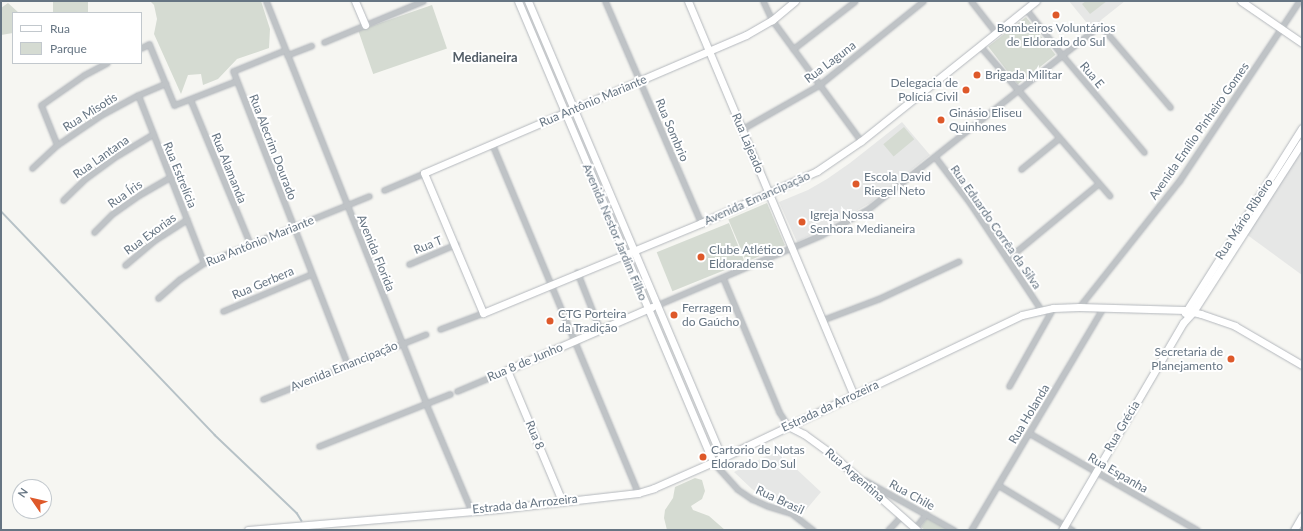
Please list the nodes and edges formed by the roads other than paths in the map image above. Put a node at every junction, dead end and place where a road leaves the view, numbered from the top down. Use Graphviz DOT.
graph roads {
  1 [pos="266,1"];
  2 [pos="355,1"];
  3 [pos="423,1"];
  4 [pos="518,1"];
  5 [pos="528,1"];
  6 [pos="605,1"];
  7 [pos="688,1"];
  8 [pos="764,1"];
  9 [pos="795,1"];
  10 [pos="855,1"];
  11 [pos="924,1"];
  12 [pos="971,1"];
  13 [pos="1036,1"];
  14 [pos="1241,1"];
  15 [pos="1299,1"];
  16 [pos="1026,9"];
  17 [pos="772,20"];
  18 [pos="365,25"];
  19 [pos="1280,29"];
  20 [pos="996,33"];
  21 [pos="324,42"];
  22 [pos="1302,43"];
  23 [pos="311,46"];
  24 [pos="980,46"];
  25 [pos="142,48"];
  26 [pos="793,49"];
  27 [pos="709,51"];
  28 [pos="286,53"];
  29 [pos="1062,55"];
  30 [pos="105,64"];
  31 [pos="640,80"];
  32 [pos="236,81"];
  33 [pos="166,83"];
  34 [pos="819,85"];
  35 [pos="1018,90"];
  36 [pos="138,95"];
  37 [pos="190,99"];
  38 [pos="1170,107"];
  39 [pos="573,108"];
  40 [pos="565,112"];
  41 [pos="1302,128"];
  42 [pos="742,129"];
  43 [pos="153,134"];
  44 [pos="1059,138"];
  45 [pos="861,140"];
  46 [pos="1302,142"];
  47 [pos="492,144"];
  48 [pos="57,145"];
  49 [pos="1144,152"];
  50 [pos="934,157"];
  51 [pos="32,168"];
  52 [pos="1021,169"];
  53 [pos="424,173"];
  54 [pos="601,173"];
  55 [pos="170,177"];
  56 [pos="592,177"];
  57 [pos="1098,184"];
  58 [pos="384,190"];
  59 [pos="1266,191"];
  60 [pos="769,193"];
  61 [pos="369,196"];
  62 [pos="1110,196"];
  63 [pos="63,200"];
  64 [pos="346,205"];
  65 [pos="187,219"];
  66 [pos="701,223"];
  67 [pos="293,227"];
  68 [pos="94,232"];
  69 [pos="250,244"];
  70 [pos="456,244"];
  71 [pos="792,247"];
  72 [pos="633,250"];
  73 [pos="624,253"];
  74 [pos="1007,259"];
  75 [pos="959,261"];
  76 [pos="204,263"];
  77 [pos="409,264"];
  78 [pos="125,265"];
  79 [pos="577,272"];
  80 [pos="311,274"];
  81 [pos="723,278"];
  82 [pos="552,284"];
  83 [pos="158,298"];
  84 [pos="657,305"];
  85 [pos="1079,307"];
  86 [pos="1053,308"];
  87 [pos="1104,308"];
  88 [pos="648,309"];
  89 [pos="1041,310"];
  90 [pos="1185,310"];
  91 [pos="223,311"];
  92 [pos="1193,312"];
  93 [pos="483,313"];
  94 [pos="822,320"];
  95 [pos="1183,323"];
  96 [pos="440,330"];
  97 [pos="600,330"];
  98 [pos="426,334"];
  99 [pos="575,341"];
  100 [pos="402,342"];
  101 [pos="347,364"];
  102 [pos="1302,365"];
  103 [pos="507,370"];
  104 [pos="1009,386"];
  105 [pos="457,390"];
  106 [pos="450,394"];
  107 [pos="854,395"];
  108 [pos="263,399"];
  109 [pos="426,404"];
  110 [pos="788,426"];
  111 [pos="1029,433"];
  112 [pos="319,446"];
  113 [pos="722,458"];
  114 [pos="713,462"];
  115 [pos="721,471"];
  116 [pos="1096,472"];
  117 [pos="860,478"];
  118 [pos="998,485"];
  119 [pos="638,493"];
  120 [pos="562,501"];
  121 [pos="470,510"];
  122 [pos="926,514"];
  123 [pos="901,516"];
  124 [pos="1302,516"];
  125 [pos="1064,528"];
  126 [pos="264,529"];
  127 [pos="916,529"];
  128 [pos="248,530"];
  129 [pos="813,530"];
  130 [pos="888,530"];
  131 [pos="954,530"];
  132 [pos="971,530"];
  133 [pos="1072,530"];
  134 [pos="1197,530"];
  135 [pos="1294,530"];
  1 -- 28 [label="street, Avenida Florida"];
  2 -- 18 [label="main road"];
  3 -- 18 [label="street"];
  4 -- 40 [label="main road, Avenida Nestor Jardim Filho"];
  5 -- 39 [label="main road, Avenida Nestor Jardim Filho"];
  6 -- 31 [label="street, Rua Sombrio"];
  7 -- 27 [label="main road, Rua Lajeado"];
  8 -- 17 [label="street"];
  9 -- 17 [label="main road, Rua Antônio Mariante"];
  10 -- 26 [label="street"];
  11 -- 34 [label="street, Rua Laguna"];
  12 -- 20 [label="street"];
  13 -- 16 [label="main road, Avenida Emancipação"];
  14 -- 19 [label="main road"];
  15 -- 19 [label="street, Avenida Emílio Pinheiro Gomes"];
  16 -- 20 [label="main road, Avenida Emancipação"];
  16 -- 29 [label="street, Rua E"];
  17 -- 26 [label="street"];
  17 -- 27 [label="main road, Rua Antônio Mariante"];
  18 -- 21 [label="street"];
  19 -- 22 [label="main road"];
  19 -- 85 [label="street, Avenida Emílio Pinheiro Gomes"];
  20 -- 24 [label="main road, Avenida Emancipação"];
  23 -- 28 [label="street"];
  24 -- 35 [label="street"];
  24 -- 45 [label="main road, Avenida Emancipação"];
  25 -- 33 [label="street"];
  26 -- 34 [label="street"];
  27 -- 31 [label="main road, Rua Antônio Mariante"];
  27 -- 42 [label="main road, Rua Lajeado"];
  28 -- 32 [label="street, Rua Alecrim Dourado"];
  28 -- 64 [label="street, Avenida Florida"];
  29 -- 35 [label="street, Rua 8 de Junho"];
  29 -- 38 [label="street, Rua 8 de Junho"];
  29 -- 49 [label="street, Rua E"];
  30 -- 48 [label="street"];
  31 -- 39 [label="main road, Rua Antônio Mariante"];
  31 -- 66 [label="street, Rua Sombrio"];
  32 -- 37 [label="street"];
  32 -- 67 [label="street, Rua Alecrim Dourado"];
  33 -- 36 [label="street, Rua Misotis"];
  33 -- 37 [label="street"];
  34 -- 42 [label="street, Rua Laguna"];
  34 -- 45 [label="street"];
  35 -- 44 [label="street"];
  35 -- 50 [label="street, Rua 8 de Junho"];
  36 -- 43 [label="street, Rua Estrelícia"];
  36 -- 48 [label="street, Rua Misotis"];
  37 -- 69 [label="street, Rua Alamanda"];
  39 -- 40 [label="main road, Rua Antônio Mariante"];
  39 -- 54 [label="main road, Avenida Nestor Jardim Filho"];
  40 -- 47 [label="main road, Rua Antônio Mariante"];
  40 -- 56 [label="main road, Avenida Nestor Jardim Filho"];
  41 -- 59 [label="main road, Rua Mário Ribeiro"];
  42 -- 60 [label="main road, Rua Lajeado"];
  43 -- 55 [label="street, Rua Estrelícia"];
  43 -- 63 [label="street, Rua Lantana"];
  44 -- 52 [label="street"];
  44 -- 57 [label="street"];
  45 -- 60 [label="main road, Avenida Emancipação"];
  46 -- 59 [label="main road, Rua Mário Ribeiro"];
  47 -- 53 [label="main road, Rua Antônio Mariante"];
  47 -- 82 [label="street"];
  48 -- 51 [label="street, Rua Misotis"];
  50 -- 71 [label="street, Rua 8 de Junho"];
  50 -- 74 [label="street, Rua Eduardo Corrêa da Silva"];
  53 -- 58 [label="street, Rua Antônio Mariante"];
  53 -- 70 [label="main road"];
  54 -- 56 [label="main road"];
  54 -- 72 [label="main road, Avenida Nestor Jardim Filho"];
  55 -- 65 [label="street, Rua Estrelícia"];
  55 -- 68 [label="street, Rua Íris"];
  56 -- 73 [label="main road, Avenida Nestor Jardim Filho"];
  57 -- 62 [label="street"];
  57 -- 74 [label="street"];
  59 -- 90 [label="main road, Rua Mário Ribeiro"];
  59 -- 92 [label="main road, Rua Mário Ribeiro"];
  60 -- 66 [label="main road, Avenida Emancipação"];
  60 -- 71 [label="main road, Rua Lajeado"];
  61 -- 64 [label="street, Rua Antônio Mariante"];
  64 -- 67 [label="street, Rua Antônio Mariante"];
  64 -- 100 [label="street, Avenida Florida"];
  65 -- 76 [label="street, Rua Estrelícia"];
  65 -- 78 [label="street, Rua Exorias"];
  66 -- 72 [label="main road, Avenida Emancipação"];
  67 -- 69 [label="street, Rua Antônio Mariante"];
  67 -- 80 [label="street, Rua Alecrim Dourado"];
  69 -- 76 [label="street, Rua Antônio Mariante"];
  70 -- 77 [label="street, Rua T"];
  70 -- 93 [label="main road"];
  71 -- 81 [label="street, Rua 8 de Junho"];
  71 -- 94 [label="main road, Rua Lajeado"];
  72 -- 73 [label="main road, Avenida Emancipação"];
  72 -- 84 [label="main road, Avenida Nestor Jardim Filho"];
  73 -- 79 [label="main road, Avenida Emancipação"];
  73 -- 88 [label="main road, Avenida Nestor Jardim Filho"];
  74 -- 89 [label="street, Rua Eduardo Corrêa da Silva"];
  75 -- 94 [label="street"];
  76 -- 83 [label="street, Rua Antônio Mariante"];
  79 -- 82 [label="main road, Avenida Emancipação"];
  79 -- 97 [label="street"];
  80 -- 91 [label="street, Rua Gerbera"];
  80 -- 101 [label="street, Rua Alecrim Dourado"];
  81 -- 84 [label="street, Rua 8 de Junho"];
  81 -- 110 [label="street"];
  82 -- 93 [label="main road, Avenida Emancipação"];
  82 -- 99 [label="street"];
  84 -- 88 [label="main road, Rua 8 de Junho"];
  84 -- 113 [label="main road, Avenida Nestor Jardim Filho"];
  85 -- 86 [label="main road, Estrada da Arrozeira"];
  85 -- 87 [label="main road, Estrada da Arrozeira"];
  86 -- 89 [label="main road, Estrada da Arrozeira"];
  86 -- 104 [label="street"];
  87 -- 90 [label="main road, Estrada da Arrozeira"];
  87 -- 111 [label="street, Rua Holanda"];
  88 -- 97 [label="main road, Rua 8 de Junho"];
  88 -- 114 [label="main road, Avenida Nestor Jardim Filho"];
  89 -- 107 [label="main road, Estrada da Arrozeira"];
  90 -- 92 [label="main road, Estrada da Arrozeira"];
  90 -- 95 [label="main road, Rua Grécia"];
  92 -- 95 [label="main road, Rua Grécia"];
  92 -- 102 [label="main road, Estrada da Arrozeira"];
  93 -- 96 [label="street, Avenida Emancipação"];
  94 -- 107 [label="main road, Rua Lajeado"];
  95 -- 116 [label="main road, Rua Grécia"];
  97 -- 99 [label="main road, Rua 8 de Junho"];
  98 -- 100 [label="street, Avenida Emancipação"];
  99 -- 103 [label="main road, Rua 8 de Junho"];
  99 -- 119 [label="street"];
  100 -- 101 [label="street, Avenida Emancipação"];
  100 -- 109 [label="street, Avenida Florida"];
  101 -- 108 [label="street, Avenida Emancipação"];
  103 -- 105 [label="street, Rua 8 de Junho"];
  103 -- 120 [label="main road, Rua 8"];
  106 -- 109 [label="street"];
  107 -- 110 [label="main road, Estrada da Arrozeira"];
  109 -- 112 [label="street"];
  109 -- 121 [label="street, Avenida Florida"];
  110 -- 113 [label="main road, Estrada da Arrozeira"];
  110 -- 117 [label="main road, Rua Argentina"];
  111 -- 116 [label="street, Rua Espanha"];
  111 -- 118 [label="street, Rua Holanda"];
  113 -- 114 [label="main road, Estrada da Arrozeira"];
  113 -- 115 [label="street"];
  114 -- 115 [label="street, Rua Brasil"];
  114 -- 119 [label="main road, Estrada da Arrozeira"];
  115 -- 129 [label="street, Rua Brasil"];
  116 -- 125 [label="main road, Rua Grécia"];
  116 -- 134 [label="street, Rua Espanha"];
  117 -- 122 [label="street, Rua Chile"];
  117 -- 123 [label="main road, Rua Argentina"];
  118 -- 125 [label="street"];
  118 -- 132 [label="street, Rua Holanda"];
  119 -- 120 [label="main road, Estrada da Arrozeira"];
  120 -- 121 [label="main road, Estrada da Arrozeira"];
  121 -- 126 [label="main road, Estrada da Arrozeira"];
  122 -- 127 [label="street"];
  122 -- 131 [label="street, Rua Chile"];
  123 -- 127 [label="main road, Rua Argentina"];
  123 -- 130 [label="street"];
  124 -- 135 [label="main road"];
  125 -- 133 [label="street"];
  126 -- 128 [label="main road, Estrada da Arrozeira"];
}
